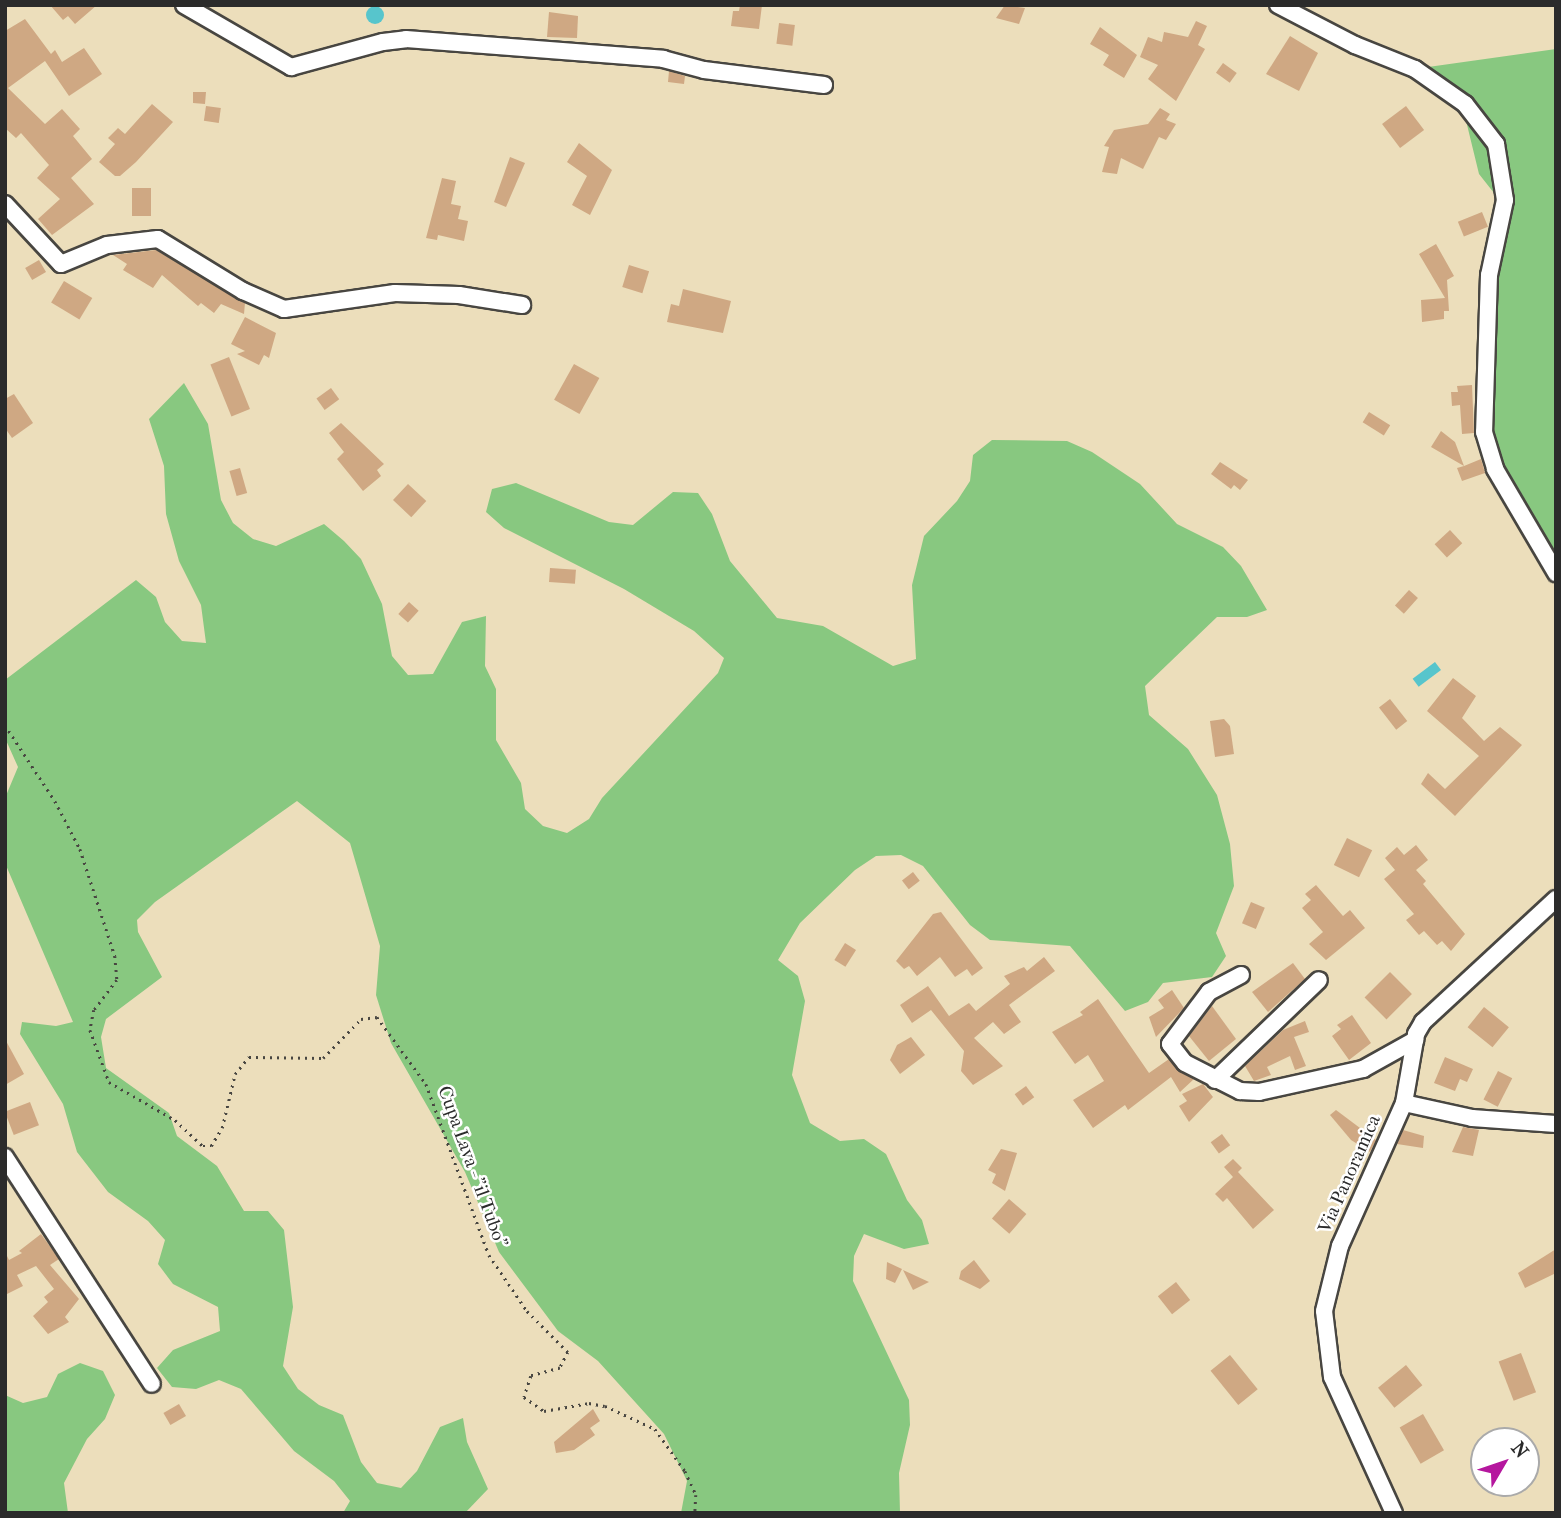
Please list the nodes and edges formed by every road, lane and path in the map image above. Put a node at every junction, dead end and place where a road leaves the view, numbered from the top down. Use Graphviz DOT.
graph roads {
  1 [pos="184,5"];
  2 [pos="1278,5"];
  3 [pos="824,85"];
  4 [pos="5,204"];
  5 [pos="522,305"];
  6 [pos="1556,573"];
  7 [pos="5,725"];
  8 [pos="1556,899"];
  9 [pos="1241,975"];
  10 [pos="1320,980"];
  11 [pos="1415,1040"];
  12 [pos="1215,1080"];
  13 [pos="1404,1103"];
  14 [pos="1556,1124"];
  15 [pos="5,1157"];
  16 [pos="152,1384"];
  17 [pos="695,1513"];
  18 [pos="1394,1513"];
  1 -- 3 [label="street"];
  2 -- 6 [label="street"];
  4 -- 5 [label="street"];
  7 -- 17 [label="path, Cupa Lava - \"il Tubo\""];
  8 -- 11 [label="street, Via Panoramica"];
  9 -- 12 [label="street"];
  10 -- 12 [label="street"];
  11 -- 12 [label="street"];
  11 -- 13 [label="street, Via Panoramica"];
  13 -- 14 [label="street"];
  13 -- 18 [label="street, Via Panoramica"];
  15 -- 16 [label="street"];
}
